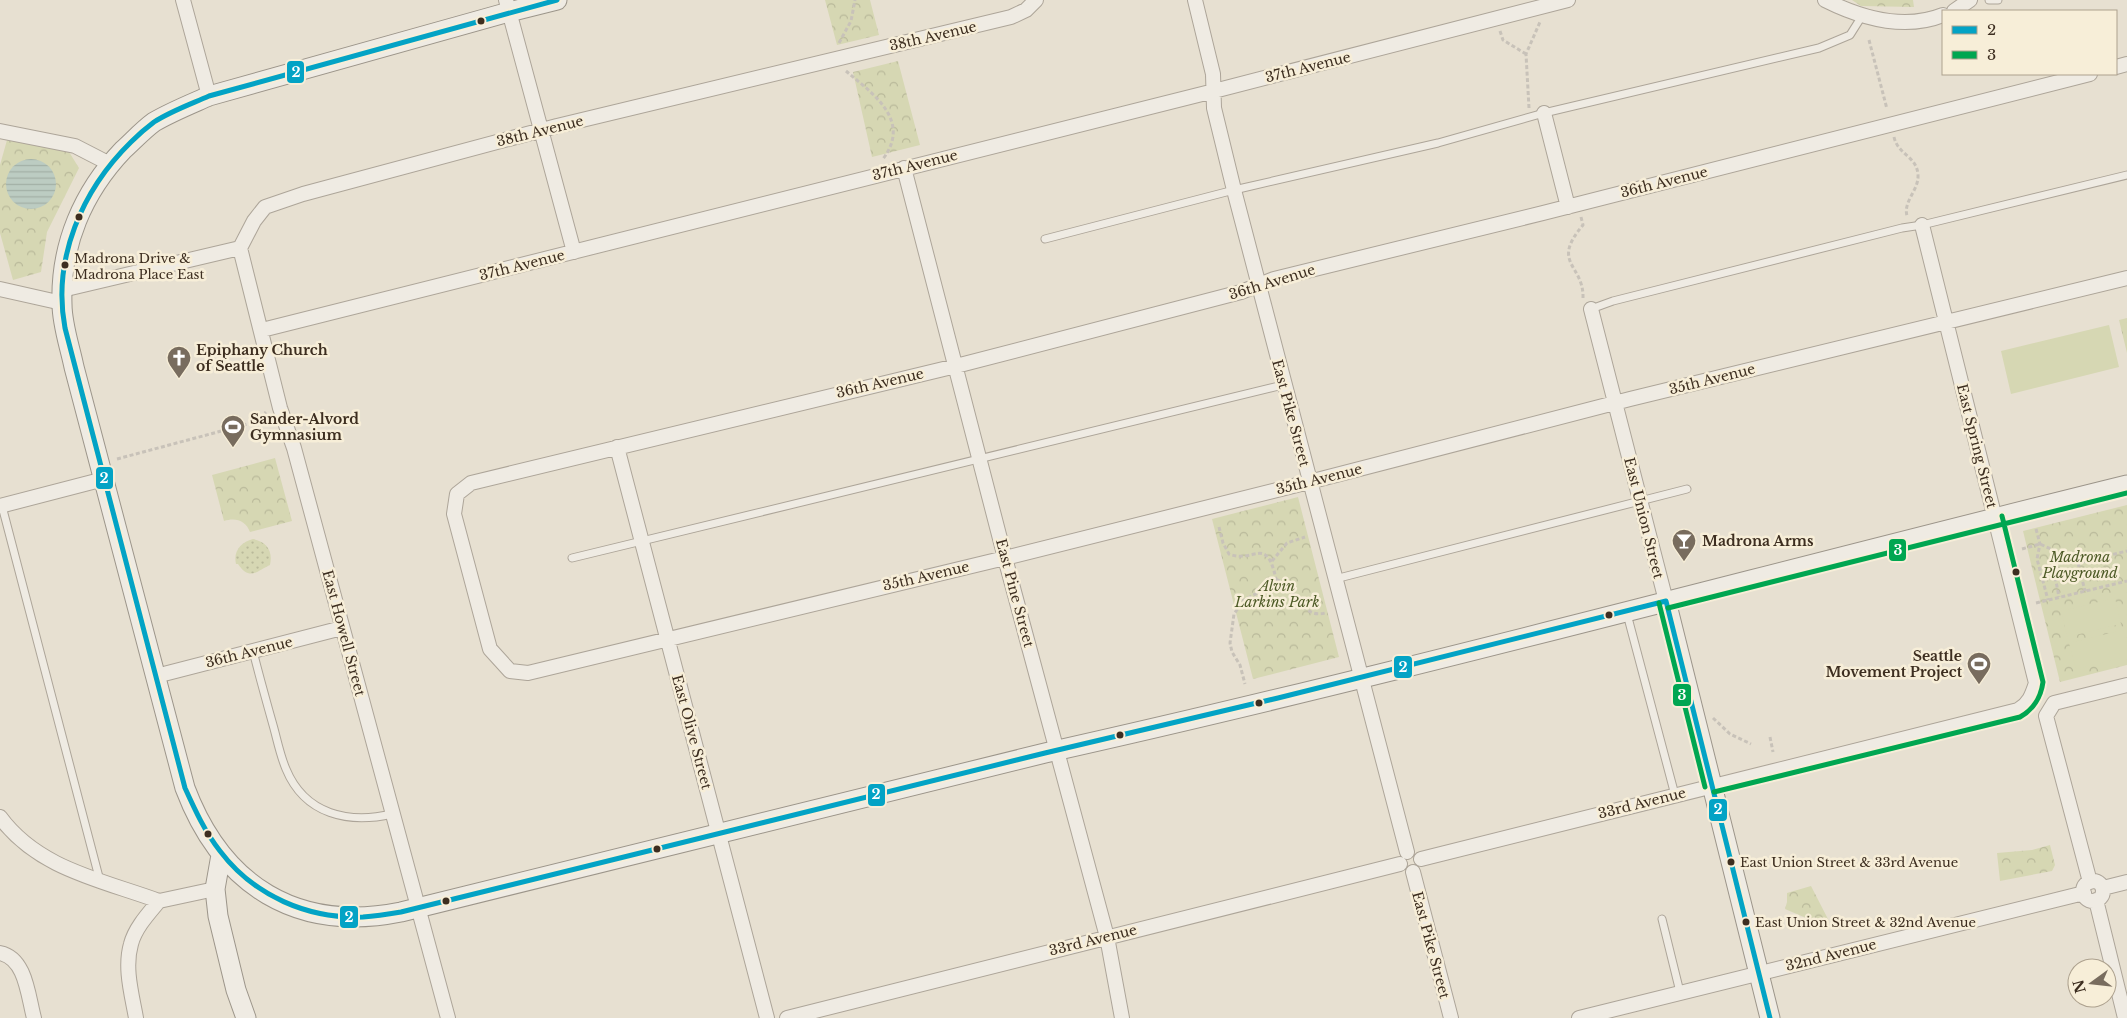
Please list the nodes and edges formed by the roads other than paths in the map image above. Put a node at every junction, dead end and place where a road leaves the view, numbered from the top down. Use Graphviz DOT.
graph roads {
  1 [pos="183,0"];
  2 [pos="556,0"];
  3 [pos="1036,0"];
  4 [pos="1195,0"];
  5 [pos="1568,0"];
  6 [pos="1825,0"];
  7 [pos="1970,0"];
  8 [pos="1989,0"];
  9 [pos="1998,0"];
  10 [pos="507,6"];
  11 [pos="1535,8"];
  12 [pos="1955,10"];
  13 [pos="1862,16"];
  14 [pos="1942,16"];
  15 [pos="2086,75"];
  16 [pos="1214,91"];
  17 [pos="209,96"];
  18 [pos="1544,113"];
  19 [pos="541,130"];
  20 [pos="0,131"];
  21 [pos="110,164"];
  22 [pos="904,168"];
  23 [pos="2127,175"];
  24 [pos="1234,190"];
  25 [pos="1568,206"];
  26 [pos="1922,225"];
  27 [pos="1045,239"];
  28 [pos="240,248"];
  29 [pos="574,252"];
  30 [pos="2127,278"];
  31 [pos="1258,285"];
  32 [pos="0,289"];
  33 [pos="62,297"];
  34 [pos="1587,304"];
  35 [pos="1946,323"];
  36 [pos="262,330"];
  37 [pos="956,366"];
  38 [pos="1284,385"];
  39 [pos="1615,403"];
  40 [pos="617,447"];
  41 [pos="980,460"];
  42 [pos="104,479"];
  43 [pos="1309,482"];
  44 [pos="2127,485"];
  45 [pos="1687,489"];
  46 [pos="1640,501"];
  47 [pos="1,506"];
  48 [pos="1995,518"];
  49 [pos="642,542"];
  50 [pos="572,558"];
  51 [pos="1005,558"];
  52 [pos="1335,579"];
  53 [pos="1666,601"];
  54 [pos="1626,612"];
  55 [pos="342,628"];
  56 [pos="668,639"];
  57 [pos="253,651"];
  58 [pos="510,671"];
  59 [pos="156,676"];
  60 [pos="1362,679"];
  61 [pos="2127,684"];
  62 [pos="2032,696"];
  63 [pos="1057,750"];
  64 [pos="1712,785"];
  65 [pos="1675,795"];
  66 [pos="392,814"];
  67 [pos="0,817"];
  68 [pos="719,833"];
  69 [pos="221,855"];
  70 [pos="1404,858"];
  71 [pos="1421,859"];
  72 [pos="1412,872"];
  73 [pos="100,882"];
  74 [pos="2127,882"];
  75 [pos="215,889"];
  76 [pos="2093,891"];
  77 [pos="159,901"];
  78 [pos="419,907"];
  79 [pos="1662,919"];
  80 [pos="1107,937"];
  81 [pos="0,953"];
  82 [pos="1758,973"];
  83 [pos="1680,992"];
  84 [pos="34,1018"];
  85 [pos="136,1018"];
  86 [pos="246,1018"];
  87 [pos="448,1018"];
  88 [pos="768,1018"];
  89 [pos="787,1018"];
  90 [pos="1122,1018"];
  91 [pos="1450,1018"];
  92 [pos="1579,1018"];
  93 [pos="1770,1018"];
  94 [pos="2125,1018"];
  1 -- 17 [label="street"];
  2 -- 10 [label="street"];
  3 -- 19 [label="street, 38th Avenue"];
  4 -- 16 [label="street, East Pike Street"];
  5 -- 11 [label="street, 37th Avenue"];
  6 -- 13 [label="street"];
  7 -- 12 [label="street"];
  8 -- 9 [label="lane"];
  10 -- 17 [label="street"];
  10 -- 19 [label="street"];
  11 -- 16 [label="street, 37th Avenue"];
  13 -- 14 [label="street"];
  13 -- 18 [label="lane"];
  15 -- 25 [label="street, 36th Avenue"];
  16 -- 22 [label="street, 37th Avenue"];
  16 -- 24 [label="street, East Pike Street"];
  17 -- 21 [label="street"];
  18 -- 24 [label="lane"];
  18 -- 25 [label="street"];
  19 -- 28 [label="street, 38th Avenue"];
  19 -- 29 [label="street"];
  20 -- 21 [label="street"];
  21 -- 33 [label="street"];
  22 -- 29 [label="street, 37th Avenue"];
  22 -- 37 [label="street, East Pine Street"];
  23 -- 26 [label="lane"];
  24 -- 27 [label="lane"];
  24 -- 31 [label="street, East Pike Street"];
  25 -- 31 [label="street, 36th Avenue"];
  26 -- 34 [label="lane"];
  26 -- 35 [label="street, East Spring Street"];
  28 -- 33 [label="street"];
  28 -- 36 [label="street, East Howell Street"];
  29 -- 36 [label="street, 37th Avenue"];
  30 -- 35 [label="street, 35th Avenue"];
  31 -- 37 [label="street, 36th Avenue"];
  31 -- 38 [label="street, East Pike Street"];
  32 -- 33 [label="street"];
  33 -- 42 [label="street"];
  34 -- 39 [label="street, East Union Street"];
  35 -- 39 [label="street, 35th Avenue"];
  35 -- 48 [label="street, East Spring Street"];
  36 -- 55 [label="street, East Howell Street"];
  37 -- 40 [label="street, 36th Avenue"];
  37 -- 41 [label="street, East Pine Street"];
  38 -- 41 [label="lane"];
  38 -- 43 [label="street, East Pike Street"];
  39 -- 43 [label="street, 35th Avenue"];
  39 -- 46 [label="street, East Union Street"];
  40 -- 49 [label="street, East Olive Street"];
  40 -- 58 [label="street, 36th Avenue"];
  41 -- 49 [label="lane"];
  41 -- 51 [label="street, East Pine Street"];
  42 -- 47 [label="street"];
  42 -- 59 [label="street"];
  43 -- 51 [label="street, 35th Avenue"];
  43 -- 52 [label="street, East Pike Street"];
  44 -- 48 [label="street"];
  45 -- 46 [label="lane"];
  46 -- 52 [label="lane"];
  46 -- 53 [label="street, East Union Street"];
  47 -- 73 [label="lane"];
  48 -- 53 [label="street"];
  48 -- 62 [label="street, East Spring Street"];
  49 -- 50 [label="lane"];
  49 -- 56 [label="street, East Olive Street"];
  51 -- 56 [label="street, 35th Avenue"];
  51 -- 63 [label="street, East Pine Street"];
  52 -- 60 [label="street, East Pike Street"];
  53 -- 54 [label="street"];
  53 -- 64 [label="street, East Union Street"];
  54 -- 60 [label="street"];
  54 -- 65 [label="lane"];
  55 -- 57 [label="street, 36th Avenue"];
  55 -- 66 [label="street, East Howell Street"];
  56 -- 58 [label="street, 35th Avenue"];
  56 -- 68 [label="street, East Olive Street"];
  57 -- 59 [label="street, 36th Avenue"];
  57 -- 66 [label="lane"];
  59 -- 69 [label="street"];
  60 -- 63 [label="street"];
  60 -- 70 [label="street, East Pike Street"];
  61 -- 76 [label="street"];
  62 -- 64 [label="street, 33rd Avenue"];
  63 -- 68 [label="street"];
  63 -- 80 [label="street, East Pine Street"];
  64 -- 65 [label="street, 33rd Avenue"];
  64 -- 82 [label="street, East Union Street"];
  65 -- 71 [label="street, 33rd Avenue"];
  66 -- 78 [label="street, East Howell Street"];
  67 -- 73 [label="street"];
  68 -- 78 [label="street"];
  68 -- 88 [label="street, East Olive Street"];
  69 -- 75 [label="street"];
  69 -- 78 [label="street"];
  70 -- 71 [label="street"];
  70 -- 72 [label="street"];
  70 -- 80 [label="street, 33rd Avenue"];
  71 -- 72 [label="street"];
  72 -- 91 [label="street, East Pike Street"];
  73 -- 77 [label="street"];
  74 -- 76 [label="street, 32nd Avenue"];
  75 -- 77 [label="street"];
  75 -- 86 [label="street"];
  76 -- 82 [label="street, 32nd Avenue"];
  76 -- 94 [label="street"];
  77 -- 85 [label="street"];
  78 -- 87 [label="street, East Howell Street"];
  79 -- 83 [label="lane"];
  80 -- 89 [label="street, 33rd Avenue"];
  80 -- 90 [label="street, East Pine Street"];
  81 -- 84 [label="street"];
  82 -- 83 [label="street, 32nd Avenue"];
  82 -- 93 [label="street, East Union Street"];
  83 -- 92 [label="street, 32nd Avenue"];
}
